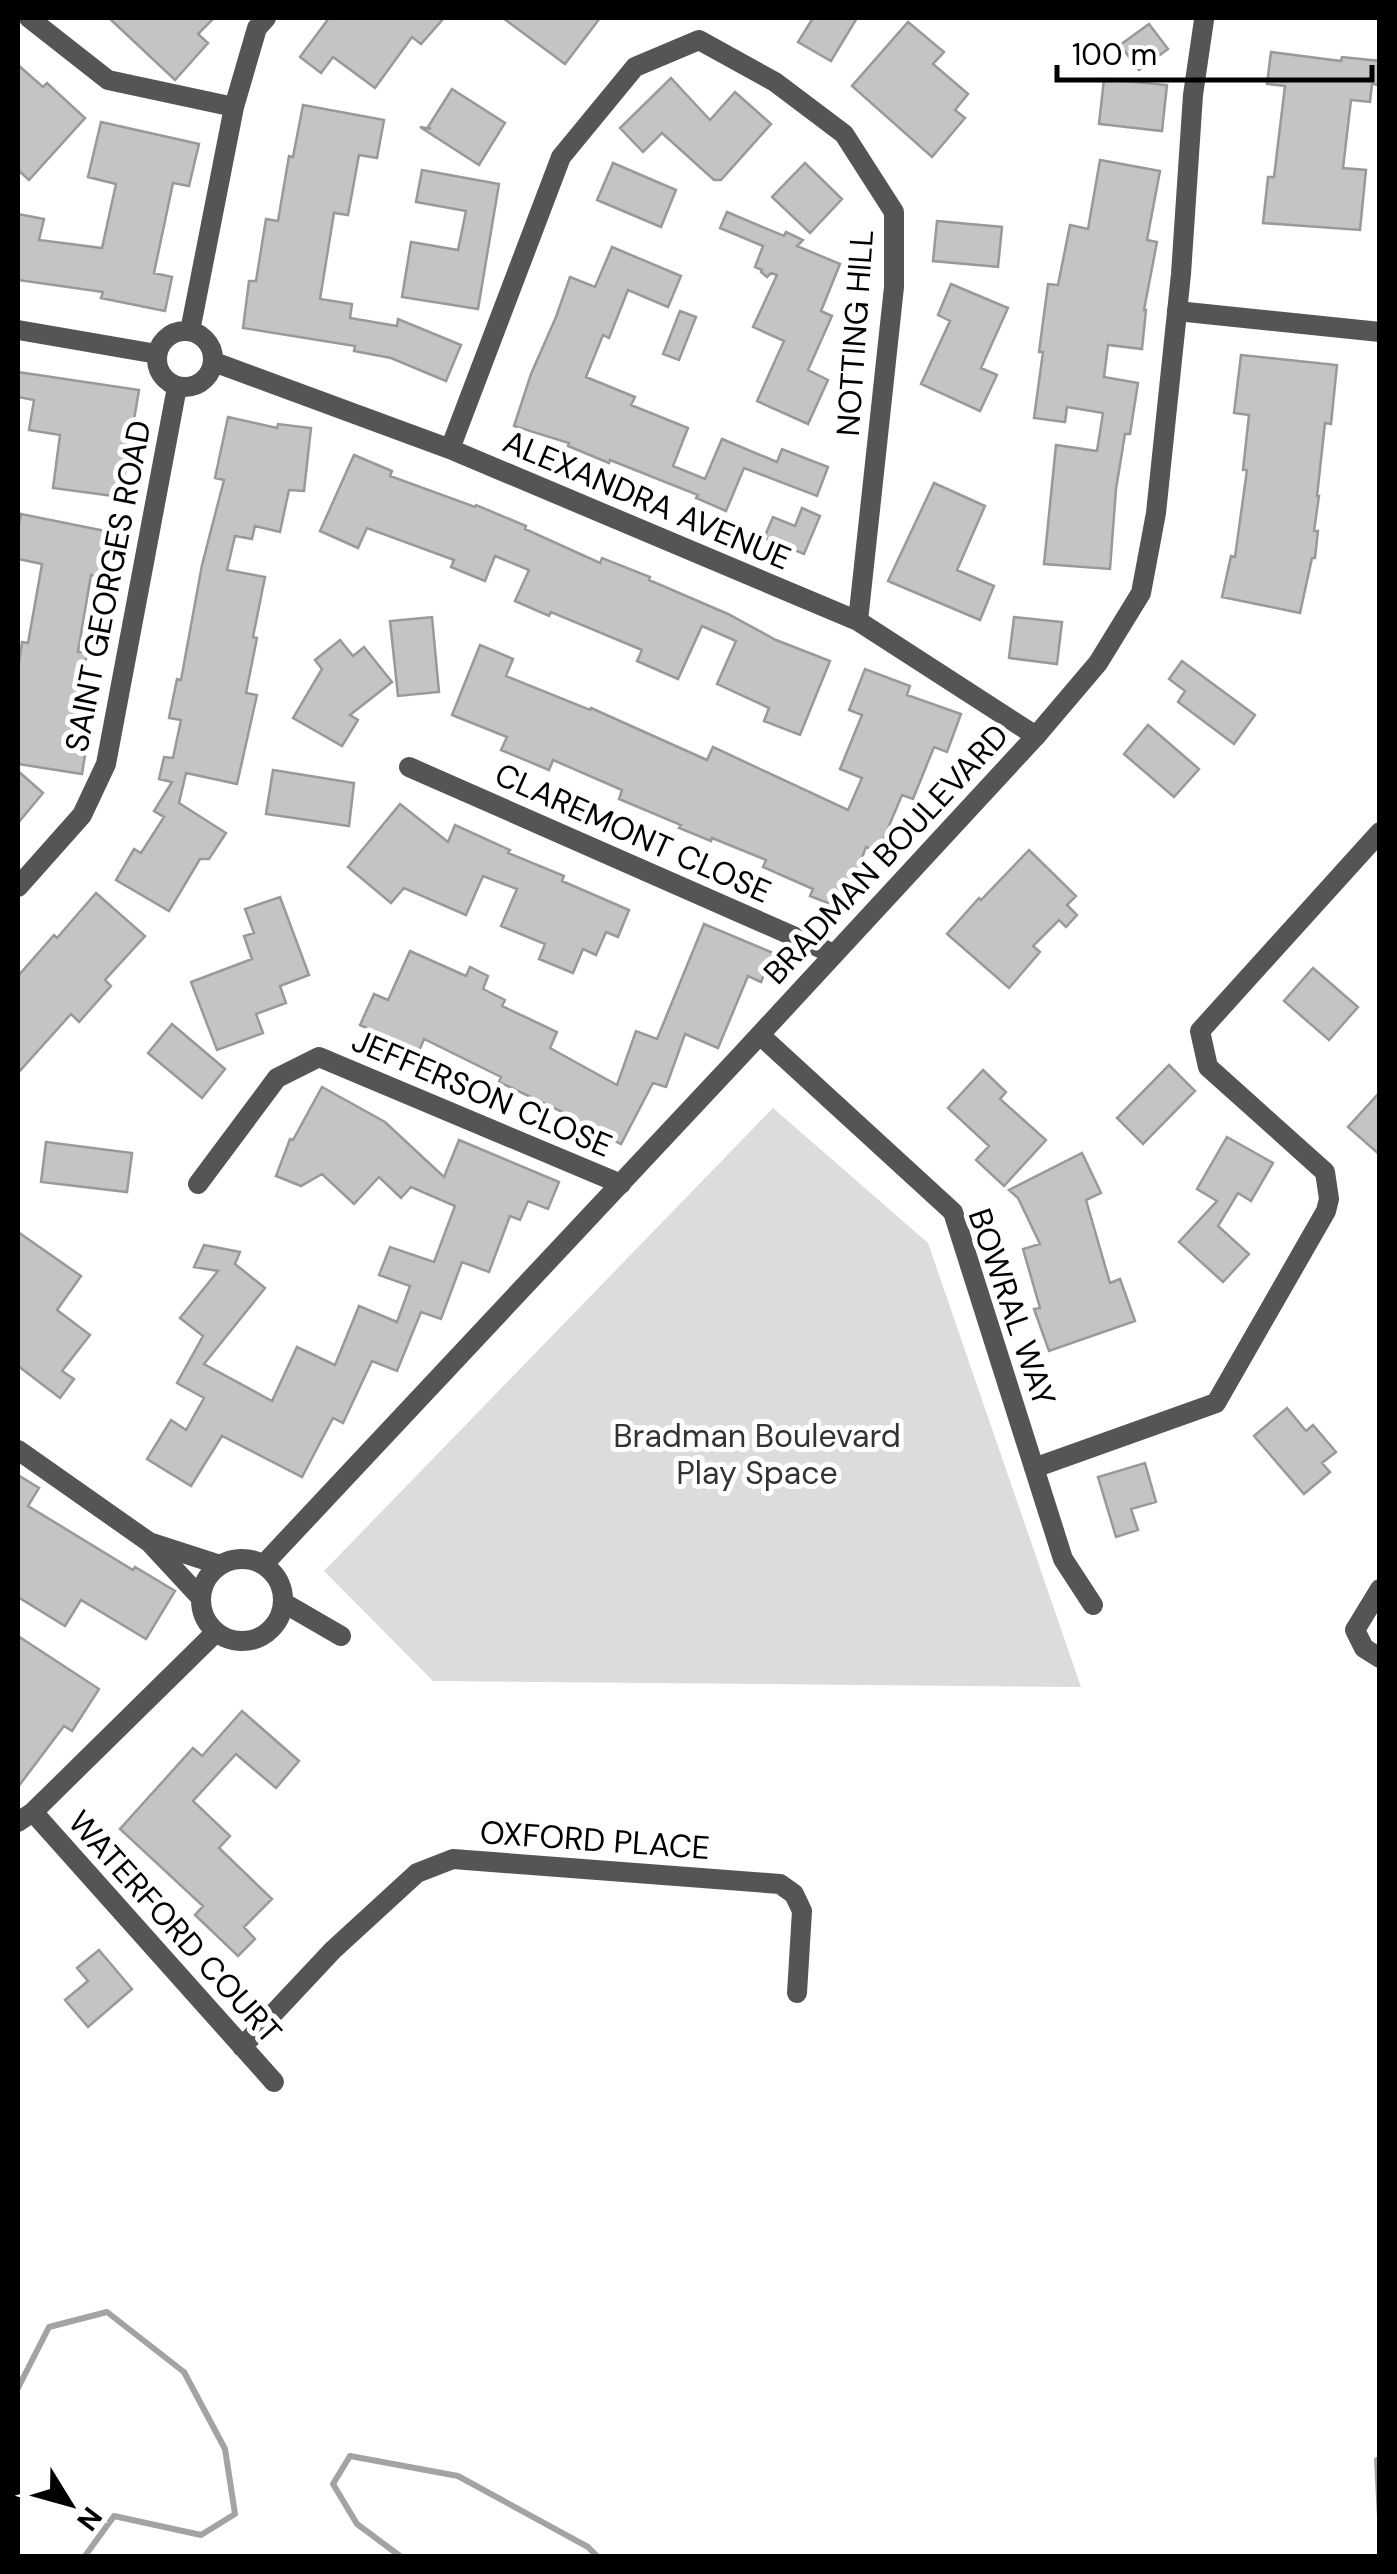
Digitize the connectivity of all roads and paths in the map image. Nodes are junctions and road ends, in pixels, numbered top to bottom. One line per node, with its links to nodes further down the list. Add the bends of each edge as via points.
1 (29, 18): 4 (street, via 108,80)
2 (266, 18): 4 (street, via 257,28)
3 (1207, 18): 5 (street, BRADMAN BOULEVARD, via 1194,95)
4 (234, 107): 7 (street)
5 (1177, 311): 8 (street); 14 (street, BRADMAN BOULEVARD, via 1141,593 1098,663)
6 (18, 330): 9 (street)
7 (190, 331): 9 (street, via 173,333); 10 (street, via 208,342)
8 (1380, 332)
9 (157, 354): 11 (street, via 160,374)
10 (214, 362): 11 (street, via 205,380); 12 (street, ALEXANDRA AVENUE)
11 (177, 387): 17 (street, SAINT GEORGES ROAD, via 106,764 82,816)
12 (450, 449): 13 (street, ALEXANDRA AVENUE); 13 (street, NOTTING HILL, via 561,156 634,67 699,40 775,82 844,134 894,212 894,287)
13 (858, 622): 14 (street, ALEXANDRA AVENUE)
14 (1036, 736): 18 (street, BRADMAN BOULEVARD)
15 (408, 767): 18 (street, CLAREMONT CLOSE)
16 (1380, 832): 23 (street, via 1200,1031 1208,1067 1325,1172 1326,1212 1216,1403)
17 (18, 887)
18 (834, 954): 19 (street, BRADMAN BOULEVARD)
19 (760, 1034): 21 (street, BRADMAN BOULEVARD); 23 (street, BOWRAL WAY, via 953,1212)
20 (198, 1184): 21 (street, JEFFERSON CLOSE, via 277,1078 319,1057)
21 (621, 1184): 25 (street, BRADMAN BOULEVARD)
22 (18, 1450): 24 (street)
23 (1034, 1468): 30 (street, BOWRAL WAY, via 1064,1559)
24 (148, 1542): 26 (street); 28 (street)
25 (264, 1564): 26 (street, via 242,1558); 29 (street)
26 (220, 1565): 28 (street)
27 (1380, 1590): 33 (street, via 1355,1630 1364,1648)
28 (201, 1598): 31 (street)
29 (284, 1602): 31 (street, via 275,1626 255,1640); 32 (street)
30 (1093, 1605)
31 (216, 1632): 34 (street)
32 (341, 1636)
33 (1380, 1658)
34 (25, 1817): 36 (street, WATERFORD COURT)
35 (797, 1993): 36 (street, OXFORD PLACE, via 802,1912 780,1884 452,1859 417,1873)
36 (242, 2047): 37 (street, WATERFORD COURT)
37 (274, 2082)

